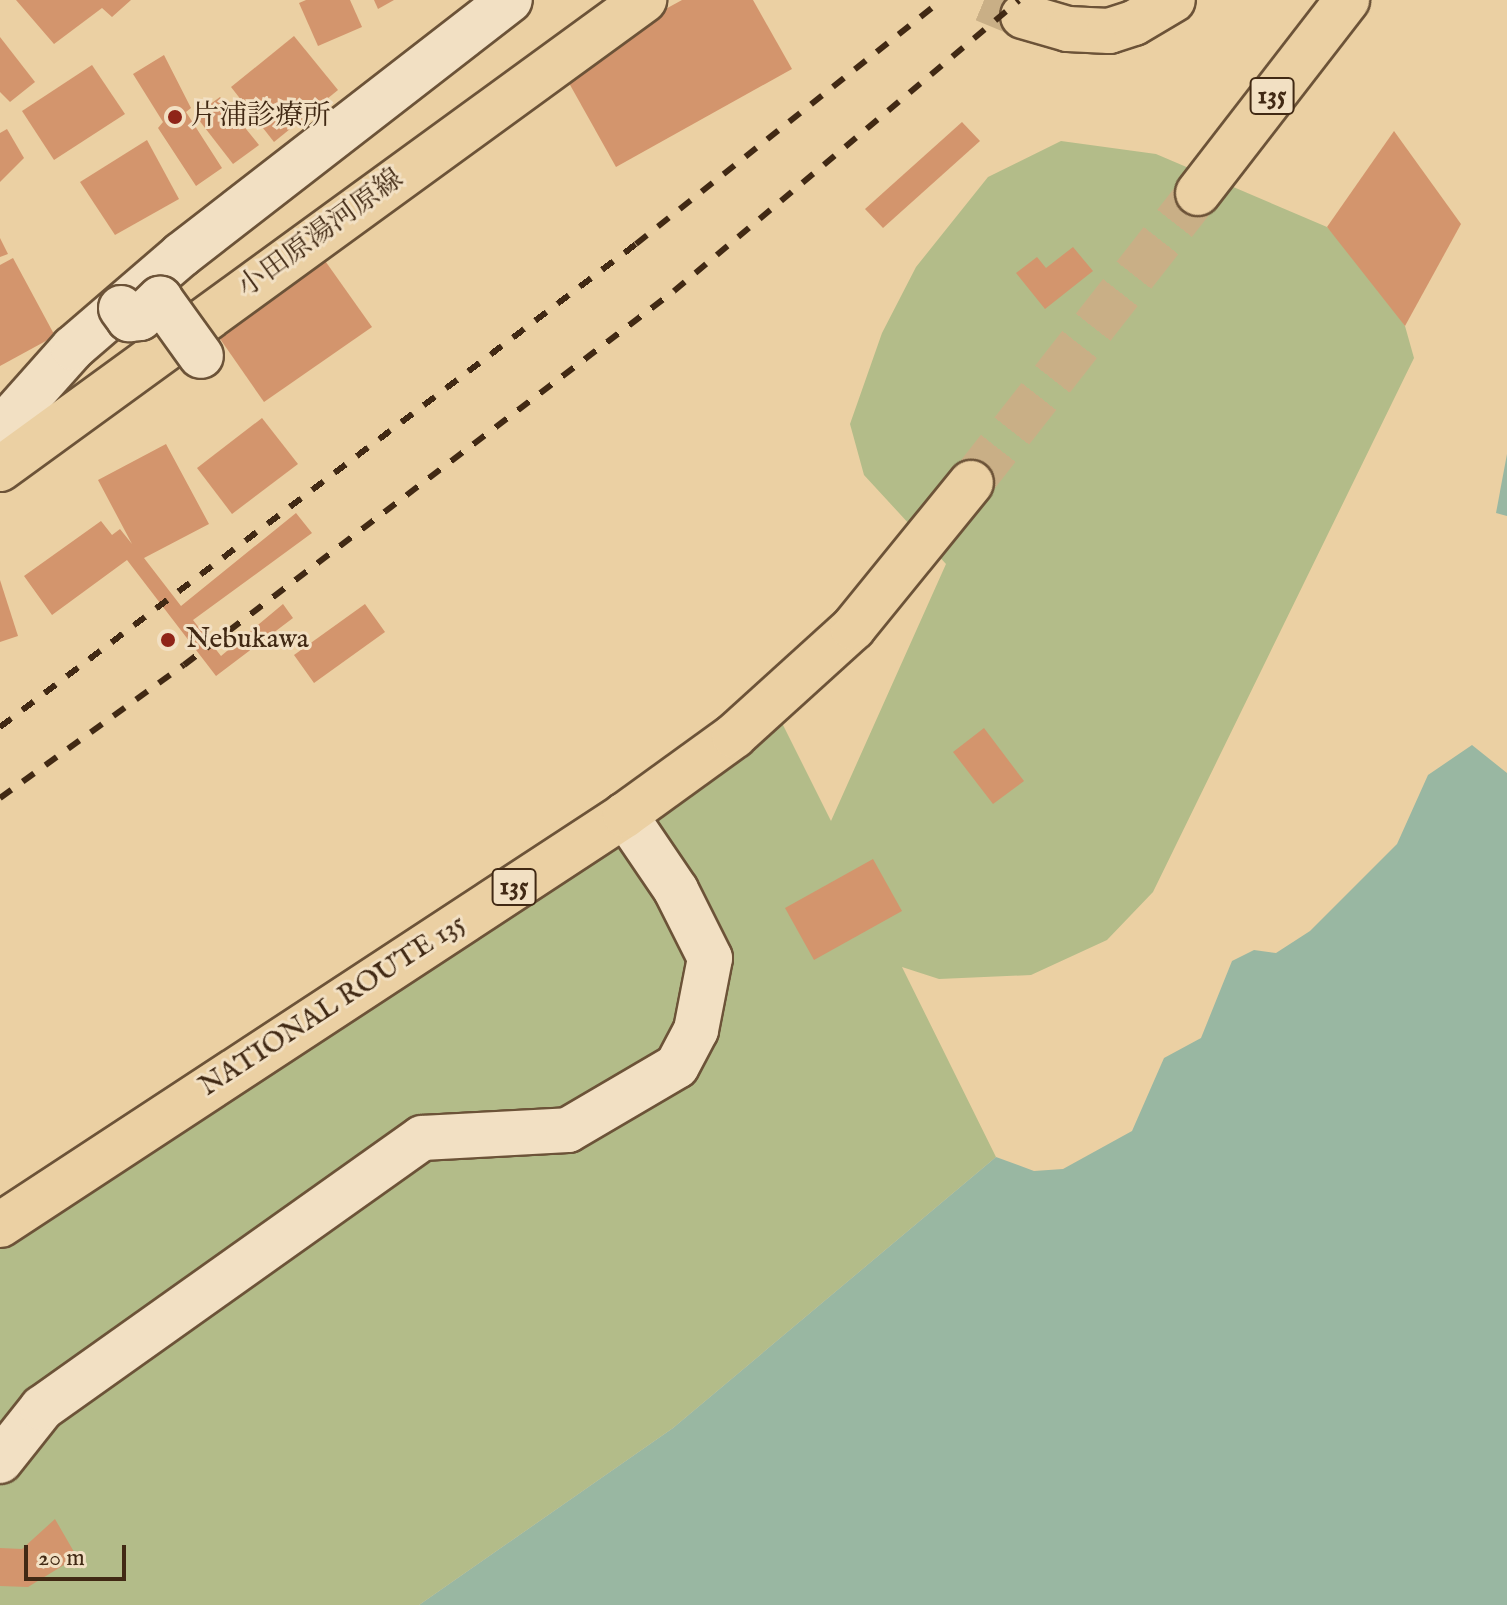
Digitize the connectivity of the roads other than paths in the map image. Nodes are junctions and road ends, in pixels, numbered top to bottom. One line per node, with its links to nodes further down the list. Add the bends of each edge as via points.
1 (510, 0): 7 (street)
2 (644, 0): 10 (main road, 小田原湯河原線)
3 (1173, 0): 5 (main road, via 1109,31 1068,29)
4 (1347, 0): 6 (main road, 135)
5 (1023, 16)
6 (1198, 193)
7 (121, 308): 8 (street, bridge, via 129,319 140,318 160,299); 9 (street, via 73,348)
8 (201, 356)
9 (0, 430)
10 (0, 469)
11 (971, 483): 12 (main road, NATIONAL ROUTE 135 / 135, via 908,566 826,654 734,736)
12 (625, 815): 13 (main road, NATIONAL ROUTE 135 / 135); 14 (street, via 676,890 710,958 696,1030 677,1066 568,1130 422,1138 42,1408)
13 (0, 1225)
14 (0, 1461)

